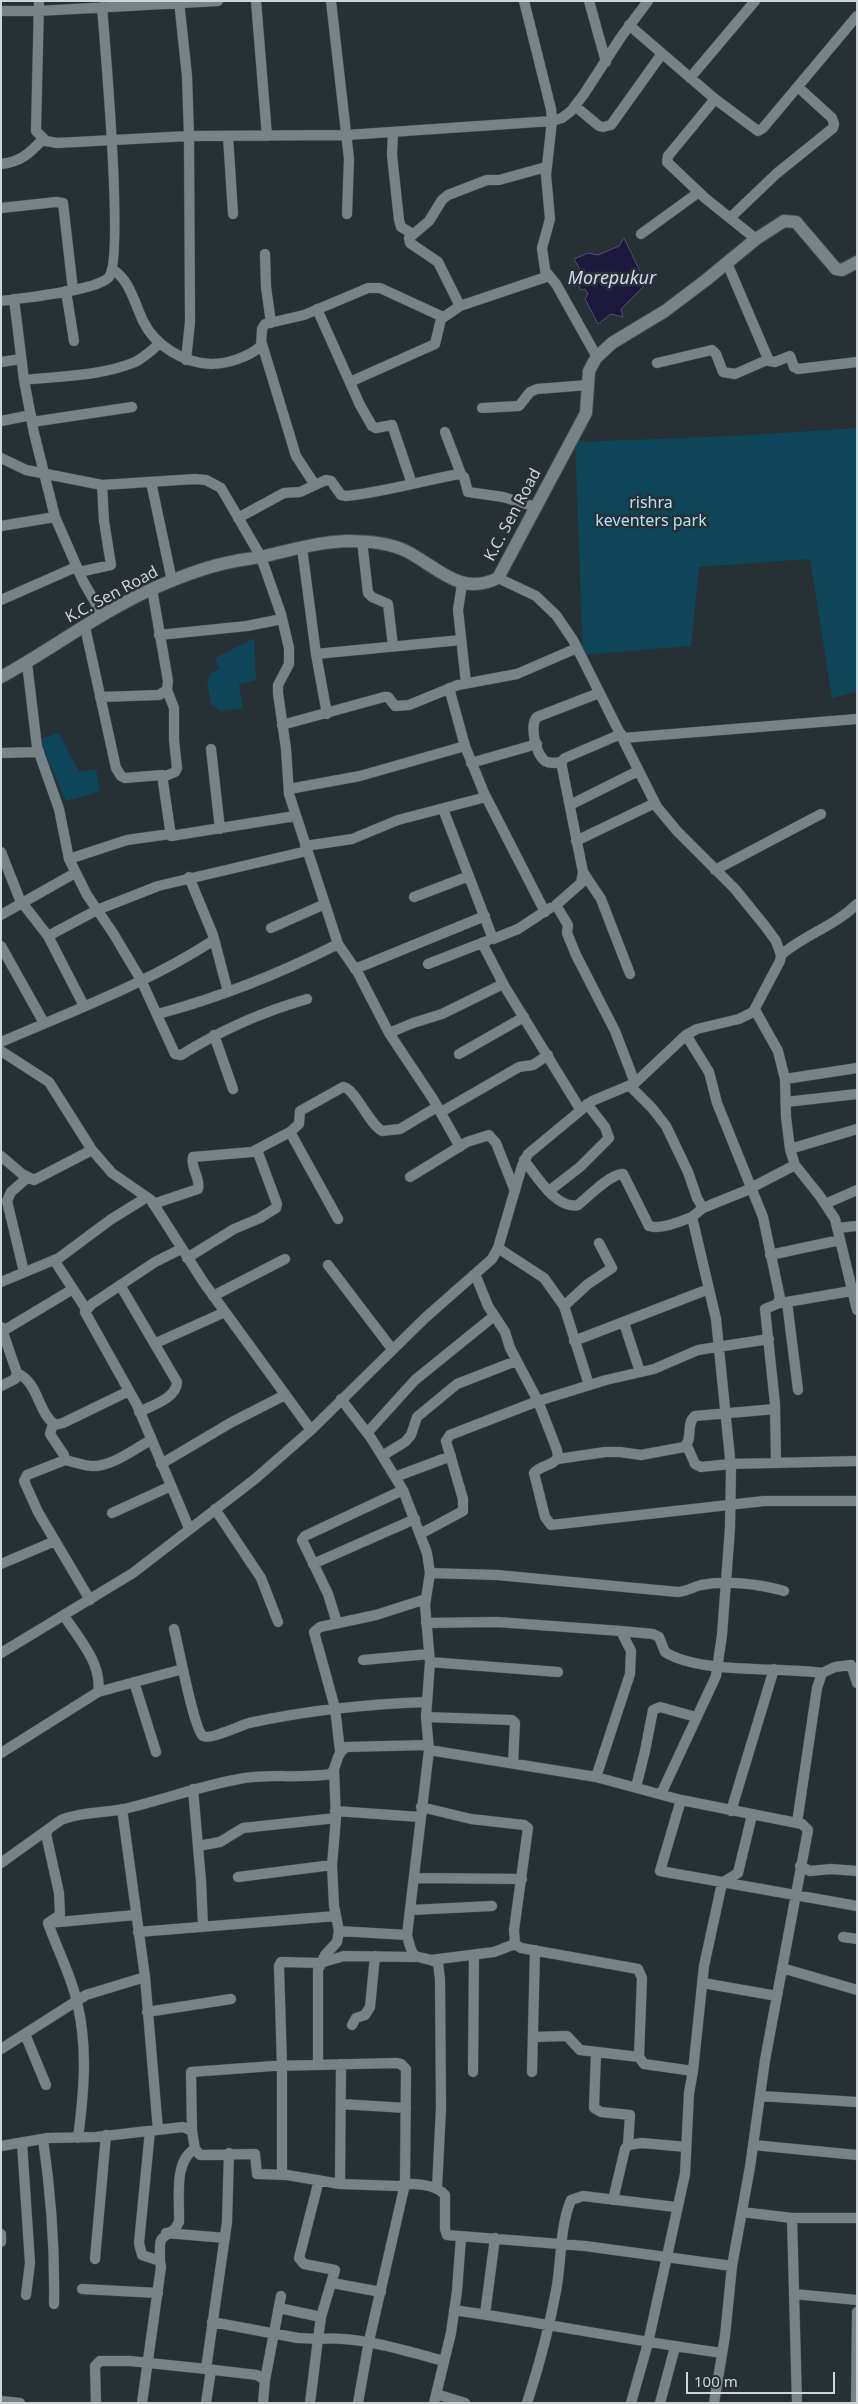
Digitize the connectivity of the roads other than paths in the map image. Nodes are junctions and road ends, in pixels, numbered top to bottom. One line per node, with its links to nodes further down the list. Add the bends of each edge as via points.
1 (218, 1): 8 (street)
2 (256, 1): 25 (street)
3 (331, 1): 22 (street)
4 (524, 1): 20 (street, via 550,100)
5 (589, 1): 15 (street)
6 (648, 1): 13 (street)
7 (755, 1): 16 (street)
8 (179, 2): 10 (street); 23 (street)
9 (38, 6): 10 (street); 11 (street); 26 (street, via 36,131)
10 (102, 7): 27 (street)
11 (1, 11)
12 (857, 16): 17 (street)
13 (629, 25): 14 (street); 15 (street)
14 (662, 55): 16 (street); 19 (street, via 610,125 599,126)
15 (606, 62): 19 (street)
16 (690, 78): 18 (street)
17 (798, 87): 18 (street, via 758,131); 34 (street, via 832,118 833,128 776,174)
18 (715, 99): 30 (street, via 667,158 669,165)
19 (575, 106): 20 (street, via 566,116)
20 (552, 121): 21 (street); 29 (street)
21 (392, 132): 22 (street); 35 (street, via 399,220 401,227)
22 (346, 135): 25 (street); 33 (street, via 349,159)
23 (189, 136): 24 (street); 27 (street); 55 (street, via 190,322)
24 (228, 136): 25 (street); 32 (street)
25 (267, 136)
26 (43, 139): 27 (street, via 57,143); 28 (street, via 24,158)
27 (111, 141): 41 (street, via 115,231)
28 (1, 164)
29 (546, 168): 35 (street, via 487,180 448,195 429,221); 42 (street, via 550,220 542,253)
30 (699, 192): 34 (street); 36 (street)
31 (1, 208): 43 (street, via 63,203)
32 (233, 214)
33 (347, 214)
34 (730, 218): 37 (street)
35 (413, 234): 46 (street, via 409,238 410,243 438,262)
36 (641, 234)
37 (756, 239): 39 (street, K.C. Sen Road, via 792,220 836,269 842,270); 40 (street, K.C. Sen Road)
38 (265, 254): 49 (street)
39 (857, 262)
40 (727, 263): 53 (street, K.C. Sen Road, via 665,311 612,343); 56 (street)
41 (112, 269): 43 (street, via 102,282); 51 (street, via 124,278 144,323)
42 (546, 273): 46 (street, via 544,278); 53 (street, via 556,284)
43 (70, 290): 44 (street); 50 (street)
44 (14, 299): 45 (street); 54 (street)
45 (1, 301)
46 (460, 306): 48 (street)
47 (317, 309): 48 (street, via 360,290 376,288); 49 (street); 61 (street)
48 (443, 317): 61 (street, via 435,344)
49 (271, 323): 52 (street, via 262,327)
50 (74, 341)
51 (160, 344): 55 (street); 60 (street, via 145,356 121,366)
52 (262, 344): 55 (street, via 254,351 227,362 201,364); 73 (street, via 296,456)
53 (597, 357): 62 (street, K.C. Sen Road, via 589,371)
54 (21, 359): 57 (street); 60 (street)
55 (186, 360)
56 (767, 360): 58 (street, via 775,362 790,356 798,369); 59 (street, via 730,374 723,372 712,350)
57 (1, 362)
58 (857, 362)
59 (657, 363)
60 (24, 380): 65 (street)
61 (350, 382): 72 (street, via 372,426 392,426)
62 (588, 385): 64 (street, via 537,389 518,406); 75 (street, K.C. Sen Road, via 586,413)
63 (132, 407): 65 (street)
64 (482, 408)
65 (32, 419): 66 (street); 70 (street)
66 (1, 421)
67 (446, 432): 69 (street)
68 (1, 458): 70 (street)
69 (461, 474): 72 (street); 75 (street, via 468,492 503,497)
70 (46, 475): 74 (street); 76 (street)
71 (151, 482): 74 (street); 77 (street, via 196,479 215,484 227,496); 84 (street)
72 (412, 484): 73 (street, via 346,496 330,480)
73 (315, 485): 77 (street, via 300,492 284,493)
74 (102, 486): 82 (street, via 111,565)
75 (536, 507): 83 (street, K.C. Sen Road)
76 (54, 517): 78 (street); 82 (street)
77 (238, 518): 81 (street)
78 (1, 526)
79 (362, 541): 80 (street, K.C. Sen Road); 85 (street, K.C. Sen Road, via 405,551); 93 (street, via 368,593 388,604 391,611)
80 (302, 548): 81 (street, K.C. Sen Road); 95 (street)
81 (261, 557): 84 (street, K.C. Sen Road, via 205,569); 89 (street)
82 (78, 569): 87 (street); 88 (street)
83 (498, 578): 85 (street, K.C. Sen Road, via 482,584); 94 (street, via 544,603)
84 (172, 581): 86 (street, K.C. Sen Road)
85 (462, 584): 92 (street, via 458,605)
86 (152, 589): 88 (street, K.C. Sen Road); 91 (street)
87 (1, 600)
88 (103, 616): 90 (street, K.C. Sen Road)
89 (282, 619): 91 (street, via 247,626); 105 (street, via 290,658 278,686)
90 (85, 627): 96 (street, K.C. Sen Road); 102 (street)
91 (159, 634): 100 (street)
92 (461, 640): 93 (street); 98 (street)
93 (392, 646): 95 (street)
94 (577, 648): 98 (street, via 518,674); 101 (street)
95 (316, 654): 103 (street)
96 (27, 663): 97 (street, K.C. Sen Road); 110 (street)
97 (1, 677)
98 (466, 683): 99 (street)
99 (449, 688): 103 (street, via 401,707 384,697); 108 (street)
100 (167, 690): 102 (street, via 159,694); 115 (street, via 174,708 177,768)
101 (600, 693): 106 (street); 107 (street, via 535,718 532,727)
102 (100, 697): 115 (street, via 118,773 125,778 158,774)
103 (327, 714): 105 (street)
104 (857, 719): 106 (street)
105 (282, 725): 116 (street)
106 (622, 736): 112 (street); 114 (street)
107 (536, 744): 112 (street, via 544,760); 113 (street)
108 (465, 746): 113 (street); 116 (street, via 360,776)
109 (211, 749): 123 (street)
110 (39, 752): 111 (street); 128 (street, via 60,808)
111 (1, 753)
112 (561, 762): 119 (street)
113 (471, 763): 117 (street)
114 (638, 771): 118 (street); 119 (street)
115 (163, 777): 124 (street)
116 (289, 789): 122 (street)
117 (486, 797): 120 (street); 141 (street)
118 (655, 803): 125 (street); 129 (street)
119 (570, 805): 125 (street)
120 (443, 809): 126 (street, via 398,820 352,839); 133 (street)
121 (821, 814): 129 (street)
122 (295, 816): 123 (street); 126 (street)
123 (220, 829): 124 (street)
124 (170, 834): 128 (street, via 126,840)
125 (576, 841): 130 (street)
126 (306, 849): 134 (street); 137 (street)
127 (2, 855): 132 (street)
128 (69, 858): 131 (street)
129 (715, 870): 151 (street, via 766,926)
130 (583, 872): 139 (street, via 581,882); 154 (street, via 601,899)
131 (75, 873): 136 (street); 140 (street)
132 (5, 875): 136 (street)
133 (469, 876): 135 (street); 143 (street)
134 (189, 877): 140 (street); 146 (street)
135 (414, 897)
136 (22, 902): 142 (street); 145 (street)
137 (325, 904): 144 (street); 149 (street)
138 (857, 904): 151 (street)
139 (556, 905): 141 (street); 173 (street, via 568,925 567,933 576,954 608,1016)
140 (97, 910): 145 (street); 155 (street)
141 (545, 912): 147 (street)
142 (1, 915)
143 (484, 916): 147 (street); 153 (street)
144 (271, 928)
145 (48, 936): 159 (street)
146 (214, 940): 155 (street, via 183,960); 157 (street)
147 (493, 940): 148 (street)
148 (482, 943): 152 (street); 156 (street)
149 (338, 944): 153 (street); 157 (street, via 287,969)
150 (1, 946): 163 (street)
151 (781, 955): 160 (street)
152 (428, 964)
153 (355, 968): 164 (street)
154 (630, 974)
155 (141, 980): 159 (street); 161 (street)
156 (503, 984): 162 (street); 164 (street, via 442,1014)
157 (228, 992): 161 (street)
158 (307, 999): 165 (street)
159 (84, 1006): 163 (street)
160 (755, 1010): 166 (street, via 747,1016); 172 (street, via 778,1051)
161 (158, 1014): 165 (street, via 176,1055)
162 (524, 1017): 169 (street); 170 (street)
163 (44, 1023): 167 (street)
164 (390, 1033): 178 (street)
165 (214, 1035): 174 (street)
166 (686, 1035): 173 (street); 190 (street, via 709,1072 717,1103)
167 (1, 1042)
168 (1, 1051): 183 (street, via 49,1082)
169 (459, 1054)
170 (548, 1055): 177 (street); 178 (street, via 533,1065 519,1066)
171 (857, 1068): 172 (street)
172 (785, 1079): 176 (street)
173 (633, 1084): 177 (street); 196 (street, via 666,1126)
174 (233, 1089)
175 (857, 1094): 176 (street)
176 (786, 1102): 182 (street)
177 (584, 1107): 186 (street); 193 (street, via 605,1126 609,1138 580,1167)
178 (439, 1110): 180 (street, via 400,1129 382,1131 371,1122 348,1088 343,1087 300,1111 298,1126); 181 (street)
179 (857, 1129): 182 (street)
180 (290, 1132): 184 (street); 198 (street)
181 (460, 1147): 188 (street); 192 (street, via 482,1136 491,1136)
182 (790, 1149): 187 (street)
183 (92, 1150): 189 (street, via 37,1179); 194 (street, via 112,1173)
184 (257, 1150): 194 (street, via 194,1157 192,1162 198,1189); 206 (street, via 278,1204 276,1208)
185 (1, 1156): 189 (street)
186 (524, 1160): 192 (street); 193 (street)
187 (795, 1166): 190 (street); 195 (street)
188 (410, 1177)
189 (27, 1178): 210 (street, via 11,1192 7,1201)
190 (752, 1187): 196 (street); 205 (street)
191 (857, 1190): 195 (street)
192 (515, 1191): 203 (street)
193 (549, 1191): 197 (street, via 563,1203 578,1205 611,1177 623,1174 649,1226 655,1228)
194 (150, 1201): 204 (street); 208 (street, via 110,1220)
195 (825, 1204): 200 (street)
196 (703, 1208): 197 (street)
197 (692, 1217): 215 (street)
198 (338, 1219)
199 (857, 1226): 200 (street)
200 (837, 1228): 201 (street)
201 (840, 1240): 205 (street); 216 (street)
202 (599, 1243): 219 (street, via 612,1268)
203 (498, 1248): 211 (street, via 492,1259); 219 (street, via 544,1278)
204 (181, 1249): 206 (street); 213 (street)
205 (770, 1255): 218 (street)
206 (187, 1258): 217 (street)
207 (285, 1259): 217 (street)
208 (54, 1260): 210 (street); 214 (street)
209 (328, 1265): 230 (street)
210 (24, 1272): 212 (street)
211 (474, 1274): 223 (street); 230 (street)
212 (1, 1282)
213 (120, 1285): 220 (street); 228 (street)
214 (73, 1289): 220 (street); 225 (street)
215 (709, 1290): 224 (street); 229 (street)
216 (854, 1290): 218 (street); 221 (street)
217 (213, 1296): 222 (street)
218 (782, 1303): 226 (street, via 765,1309); 236 (street)
219 (564, 1306): 227 (street)
220 (86, 1309): 237 (street, via 86,1315)
221 (857, 1310)
222 (226, 1312): 228 (street); 238 (street)
223 (494, 1316): 231 (street, via 505,1332); 246 (street, via 415,1380)
224 (624, 1323): 227 (street); 232 (street)
225 (2, 1329): 233 (street)
226 (769, 1338): 229 (street); 241 (street)
227 (574, 1342): 235 (street)
228 (156, 1343): 242 (street, via 175,1375 177,1388)
229 (719, 1347): 232 (street, via 698,1350); 243 (street)
230 (392, 1349): 239 (street)
231 (516, 1362): 240 (street); 249 (street, via 457,1384 417,1417 405,1442)
232 (640, 1372): 235 (street)
233 (17, 1373): 234 (street, via 15,1380); 244 (street, via 30,1382)
234 (1, 1386)
235 (589, 1386): 240 (street)
236 (798, 1390)
237 (129, 1391): 242 (street); 244 (street, via 60,1425)
238 (285, 1395): 245 (street); 255 (street)
239 (341, 1398): 245 (street); 246 (street)
240 (538, 1401): 250 (street, via 450,1435 446,1441); 251 (street)
241 (775, 1408): 243 (street); 254 (street)
242 (140, 1412): 247 (street)
243 (725, 1412): 248 (street, via 693,1417); 256 (street)
244 (52, 1424): 252 (street, via 50,1434)
245 (312, 1430): 262 (street)
246 (367, 1433): 249 (street)
247 (151, 1440): 252 (street, via 100,1465); 255 (street)
248 (687, 1446): 251 (street, via 641,1456 620,1452); 256 (street, via 697,1466)
249 (382, 1456): 257 (street)
250 (451, 1456): 257 (street); 266 (street, via 463,1499 463,1511)
251 (558, 1459): 261 (street, via 534,1473 545,1517 551,1525)
252 (65, 1460): 267 (street, via 24,1479)
253 (857, 1461): 254 (street)
254 (776, 1462): 256 (street)
255 (161, 1464): 258 (street)
256 (730, 1464): 261 (street)
257 (395, 1477): 259 (street)
258 (171, 1486): 263 (street); 265 (street)
259 (402, 1490): 264 (street); 269 (street, via 305,1536 303,1545)
260 (857, 1501): 261 (street, via 764,1500)
261 (730, 1504): 271 (street)
262 (215, 1509): 265 (street); 276 (street, via 261,1578)
263 (112, 1513)
264 (415, 1519): 266 (street); 269 (street)
265 (189, 1528): 274 (street, via 133,1573)
266 (420, 1534): 270 (street)
267 (55, 1541): 268 (street); 274 (street)
268 (1, 1564)
269 (312, 1564): 277 (street, via 328,1594)
270 (430, 1573): 271 (street, via 497,1575 678,1592); 273 (street)
271 (726, 1584): 272 (street, via 760,1585); 285 (street)
272 (784, 1591)
273 (426, 1598): 277 (street, via 376,1615); 278 (street)
274 (90, 1600): 275 (street)
275 (64, 1616): 281 (street); 292 (street, via 92,1660)
276 (278, 1622)
277 (337, 1623): 294 (street, via 314,1632)
278 (426, 1623): 280 (street, via 497,1622); 282 (street)
279 (174, 1629): 286 (street)
280 (621, 1631): 285 (street, via 653,1634 659,1637 670,1656); 303 (street, via 632,1651 630,1674)
281 (1, 1653)
282 (430, 1658): 283 (street); 288 (street); 293 (street)
283 (363, 1660)
284 (854, 1665): 289 (street); 291 (street)
285 (717, 1666): 287 (street); 296 (street, via 716,1676)
286 (183, 1669): 290 (street); 294 (street, via 193,1715 204,1737 212,1737 232,1727)
287 (774, 1669): 289 (street); 309 (street)
288 (558, 1672)
289 (822, 1673): 313 (street)
290 (134, 1682): 292 (street); 299 (street)
291 (857, 1683)
292 (98, 1692): 300 (street)
293 (427, 1702): 294 (street); 295 (street)
294 (335, 1708): 298 (street)
295 (426, 1717): 297 (street); 301 (street, via 512,1720 516,1729)
296 (696, 1717): 304 (street, via 660,1707 653,1710); 306 (street)
297 (428, 1748): 298 (street, via 346,1747); 301 (street); 310 (street)
298 (340, 1751): 302 (street)
299 (156, 1752)
300 (1, 1753)
301 (513, 1763): 303 (street)
302 (334, 1770): 305 (street, via 331,1774 319,1776 266,1776); 311 (street)
303 (596, 1778): 304 (street)
304 (636, 1787): 306 (street)
305 (193, 1789): 308 (street); 315 (street)
306 (662, 1794): 307 (street)
307 (681, 1800): 309 (street); 323 (street, via 660,1871)
308 (122, 1809): 314 (street, via 71,1816); 328 (street)
309 (731, 1811): 312 (street)
310 (420, 1812): 311 (street); 321 (street); 322 (street, via 524,1825 529,1833)
311 (336, 1814): 315 (street, via 243,1828 220,1842); 317 (street)
312 (752, 1815): 313 (street); 323 (street, via 738,1873)
313 (797, 1823): 318 (street, via 808,1830)
314 (48, 1830): 316 (street); 330 (street, via 46,1834 59,1893 60,1915)
315 (198, 1846): 331 (street)
316 (1, 1863)
317 (332, 1866): 320 (street); 329 (street)
318 (800, 1866): 319 (street, via 810,1871); 324 (street)
319 (857, 1871)
320 (238, 1878)
321 (414, 1878): 322 (street); 327 (street)
322 (522, 1879): 337 (street)
323 (722, 1883): 324 (street); 346 (street)
324 (795, 1895): 326 (street); 344 (street)
325 (492, 1906): 327 (street)
326 (857, 1906)
327 (411, 1910): 334 (street)
328 (135, 1914): 330 (street); 333 (street)
329 (336, 1916): 331 (street); 332 (street)
330 (48, 1923): 350 (street)
331 (203, 1926): 333 (street)
332 (339, 1931): 334 (street); 343 (street, via 337,1942)
333 (138, 1932): 345 (street)
334 (407, 1935): 341 (street)
335 (843, 1937): 336 (street)
336 (857, 1939)
337 (515, 1944): 338 (street); 339 (street)
338 (535, 1950): 354 (street); 357 (street, via 638,1969 642,1978)
339 (474, 1955): 342 (street); 362 (street)
340 (375, 1956): 341 (street); 343 (street, via 337,1957); 352 (street, via 370,2007)
341 (415, 1957): 342 (street)
342 (431, 1960): 386 (street, via 438,1963 440,1979 441,2108)
343 (320, 1963): 359 (street); 360 (street, via 285,1960 279,1966)
344 (782, 1968): 347 (street); 348 (street)
345 (146, 1977): 350 (street, via 93,1992); 351 (street)
346 (702, 1983): 348 (street); 361 (street)
347 (857, 1990)
348 (777, 1996): 365 (street)
349 (231, 1999): 351 (street)
350 (77, 2000): 353 (street); 372 (street, via 83,2035 85,2085)
351 (147, 2012): 369 (street)
352 (352, 2025)
353 (25, 2034): 355 (street); 364 (street)
354 (533, 2037): 356 (street, via 568,2036 580,2050); 363 (street)
355 (1, 2049)
356 (596, 2052): 357 (street); 375 (street, via 594,2108 600,2112 630,2115)
357 (639, 2057): 361 (street, via 644,2064)
358 (341, 2064): 359 (street); 367 (street); 368 (street, via 401,2064 406,2069)
359 (318, 2065): 360 (street)
360 (282, 2067): 370 (street, via 190,2072); 382 (street)
361 (693, 2071): 378 (street)
362 (474, 2072)
363 (532, 2072)
364 (46, 2085)
365 (760, 2096): 366 (street); 376 (street)
366 (857, 2102)
367 (341, 2104): 368 (street); 384 (street)
368 (406, 2108): 385 (street)
369 (154, 2130): 370 (street, via 183,2126); 371 (street); 401 (street, via 139,2243 142,2255)
370 (192, 2131): 379 (street)
371 (106, 2135): 372 (street); 400 (street)
372 (78, 2138): 373 (street)
373 (43, 2139): 374 (street); 411 (street, via 55,2250)
374 (22, 2143): 377 (street); 408 (street, via 30,2263)
375 (628, 2145): 378 (street); 387 (street)
376 (753, 2145): 381 (street); 389 (street)
377 (1, 2146)
378 (686, 2147): 388 (street, via 685,2174)
379 (195, 2149): 380 (street, via 200,2155); 392 (street, via 187,2154 181,2166 179,2222 175,2229)
380 (229, 2153): 382 (street, via 255,2154 257,2174); 395 (street)
381 (857, 2155)
382 (282, 2175): 383 (street)
383 (319, 2180): 384 (street); 403 (street, via 299,2258 304,2264 335,2270)
384 (340, 2184): 385 (street)
385 (405, 2184): 386 (street); 405 (street)
386 (437, 2188): 394 (street, via 445,2195 446,2232)
387 (614, 2200): 388 (street); 398 (street, via 583,2196 571,2200)
388 (676, 2207): 399 (street)
389 (742, 2212): 390 (street); 402 (street)
390 (792, 2218): 391 (street); 407 (street)
391 (857, 2218)
392 (166, 2232): 395 (street); 401 (street, via 160,2243)
393 (1, 2234): 397 (street)
394 (461, 2237): 396 (street); 413 (street)
395 (225, 2238): 417 (street)
396 (495, 2238): 398 (street); 415 (street)
397 (1, 2242)
398 (561, 2244): 399 (street); 418 (street)
399 (666, 2258): 402 (street); 422 (street)
400 (94, 2259)
401 (160, 2261): 406 (street)
402 (732, 2266): 424 (street)
403 (332, 2283): 405 (street); 416 (street)
404 (82, 2289): 406 (street)
405 (381, 2292): 421 (street)
406 (158, 2293): 426 (street)
407 (794, 2294): 410 (street); 443 (street)
408 (26, 2295)
409 (281, 2296): 412 (street)
410 (857, 2300)
411 (54, 2304)
412 (280, 2308): 416 (street); 419 (street)
413 (454, 2310): 415 (street); 425 (street)
414 (857, 2312): 444 (street)
415 (485, 2314): 418 (street)
416 (321, 2317): 420 (street)
417 (212, 2322): 419 (street); 427 (street)
418 (549, 2323): 422 (street); 439 (street)
419 (275, 2334): 420 (street); 428 (street)
420 (318, 2339): 421 (street); 436 (street)
421 (369, 2341): 425 (street); 437 (street)
422 (648, 2343): 423 (street); 440 (street)
423 (675, 2347): 424 (street); 441 (street)
424 (722, 2353): 442 (street)
425 (444, 2361): 429 (street)
426 (148, 2362): 427 (street); 432 (street, via 97,2362 94,2375); 433 (street)
427 (208, 2369): 428 (street, via 257,2375); 434 (street)
428 (265, 2380): 435 (street)
429 (435, 2398): 438 (street)
430 (1, 2400): 431 (street)
431 (20, 2403)
432 (96, 2403)
433 (142, 2403)
434 (206, 2403)
435 (264, 2403)
436 (310, 2403)
437 (358, 2403)
438 (465, 2403)
439 (527, 2403)
440 (631, 2403)
441 (660, 2403)
442 (714, 2403)
443 (796, 2403)
444 (856, 2403)

